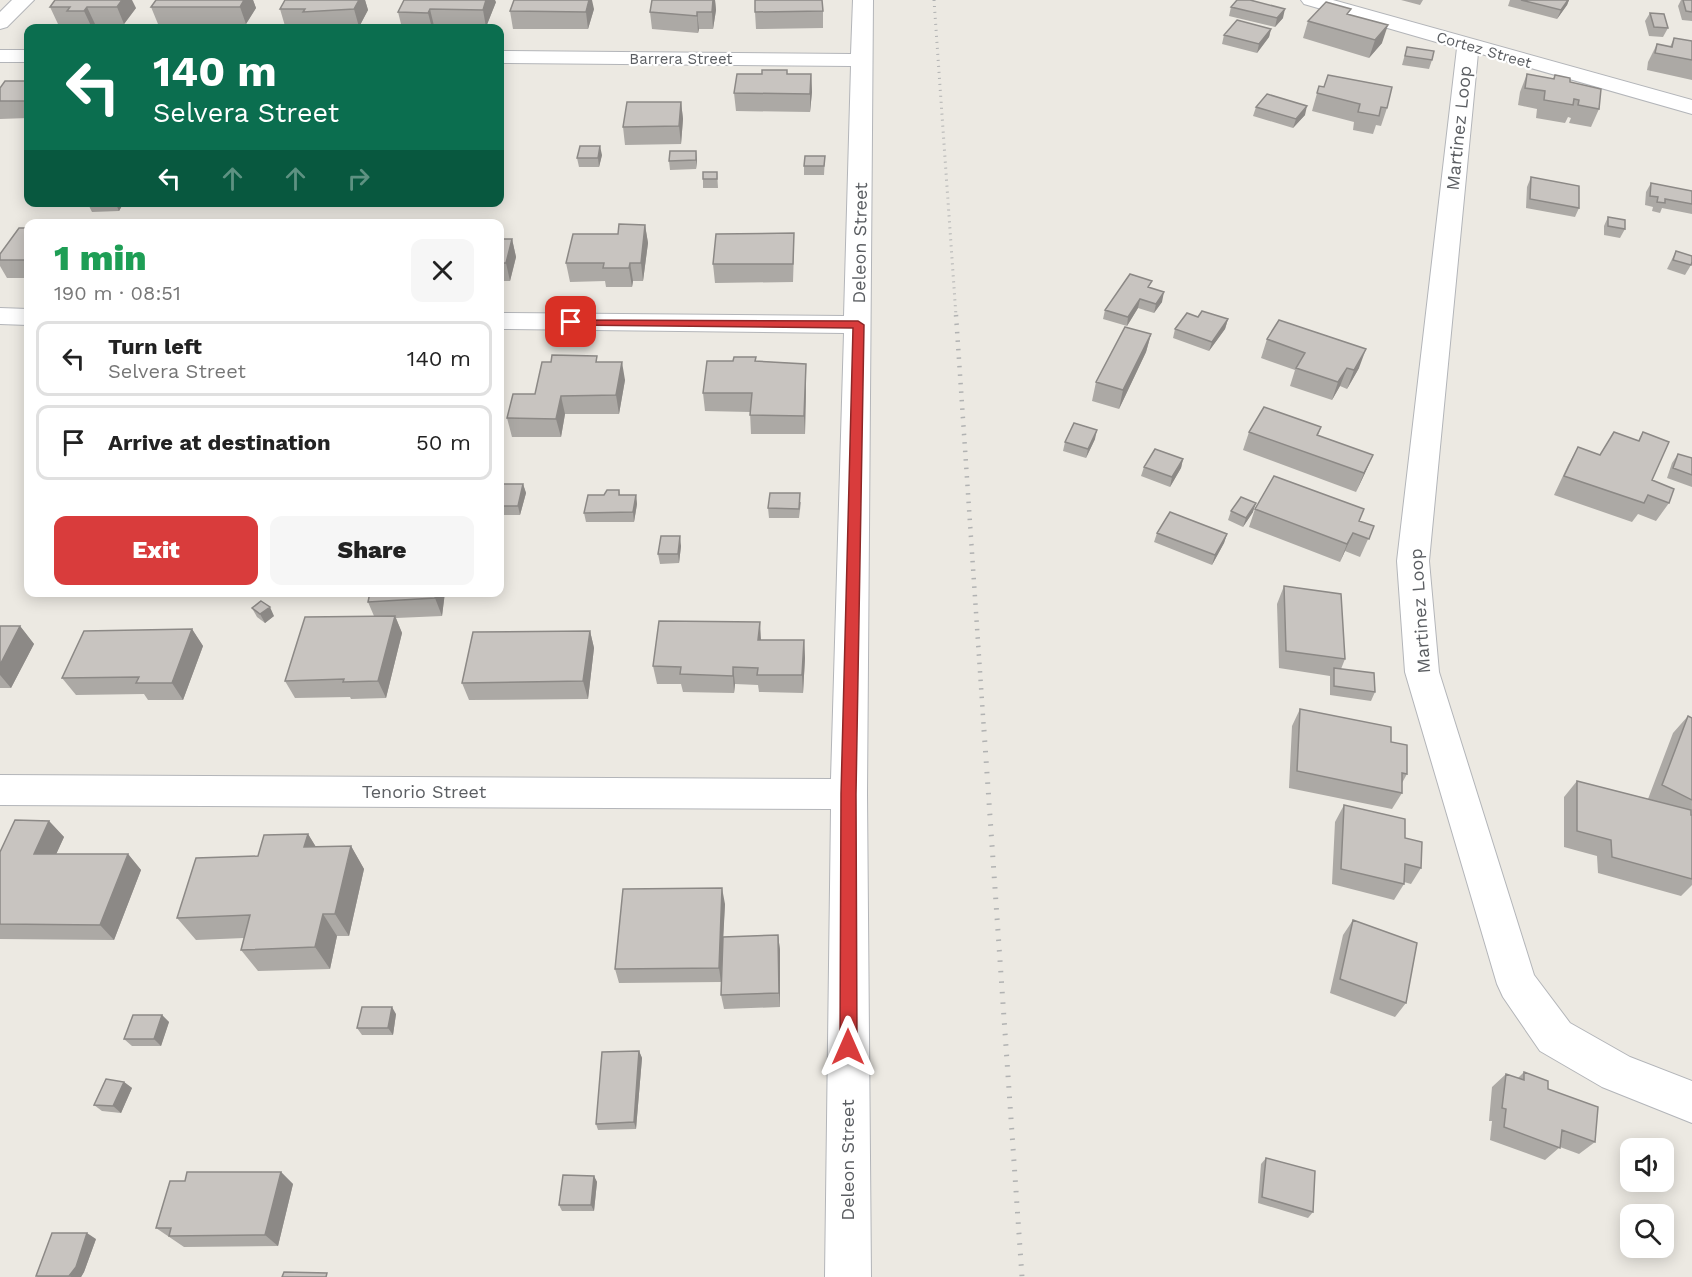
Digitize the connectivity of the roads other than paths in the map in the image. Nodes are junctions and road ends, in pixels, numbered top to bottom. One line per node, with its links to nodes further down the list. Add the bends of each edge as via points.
1 (24, 0): 4 (street)
2 (864, 0): 9 (street, Deleon Street)
3 (1311, 0): 5 (street, Cortez Street)
4 (0, 23)
5 (1468, 46): 10 (street, Cortez Street); 17 (street, Martinez Loop, via 1413,561 1422,672 1517,984 1556,1037 1617,1072)
6 (0, 56): 7 (street)
7 (24, 56)
8 (504, 57): 9 (street, Barrera Street)
9 (862, 60): 14 (street, Deleon Street)
10 (1692, 107)
11 (0, 316): 12 (street)
12 (24, 317)
13 (504, 321): 14 (street)
14 (858, 325): 16 (street, Deleon Street)
15 (0, 790): 16 (street, Tenorio Street)
16 (849, 794): 18 (street, Deleon Street)
17 (1692, 1102)
18 (848, 1277)

